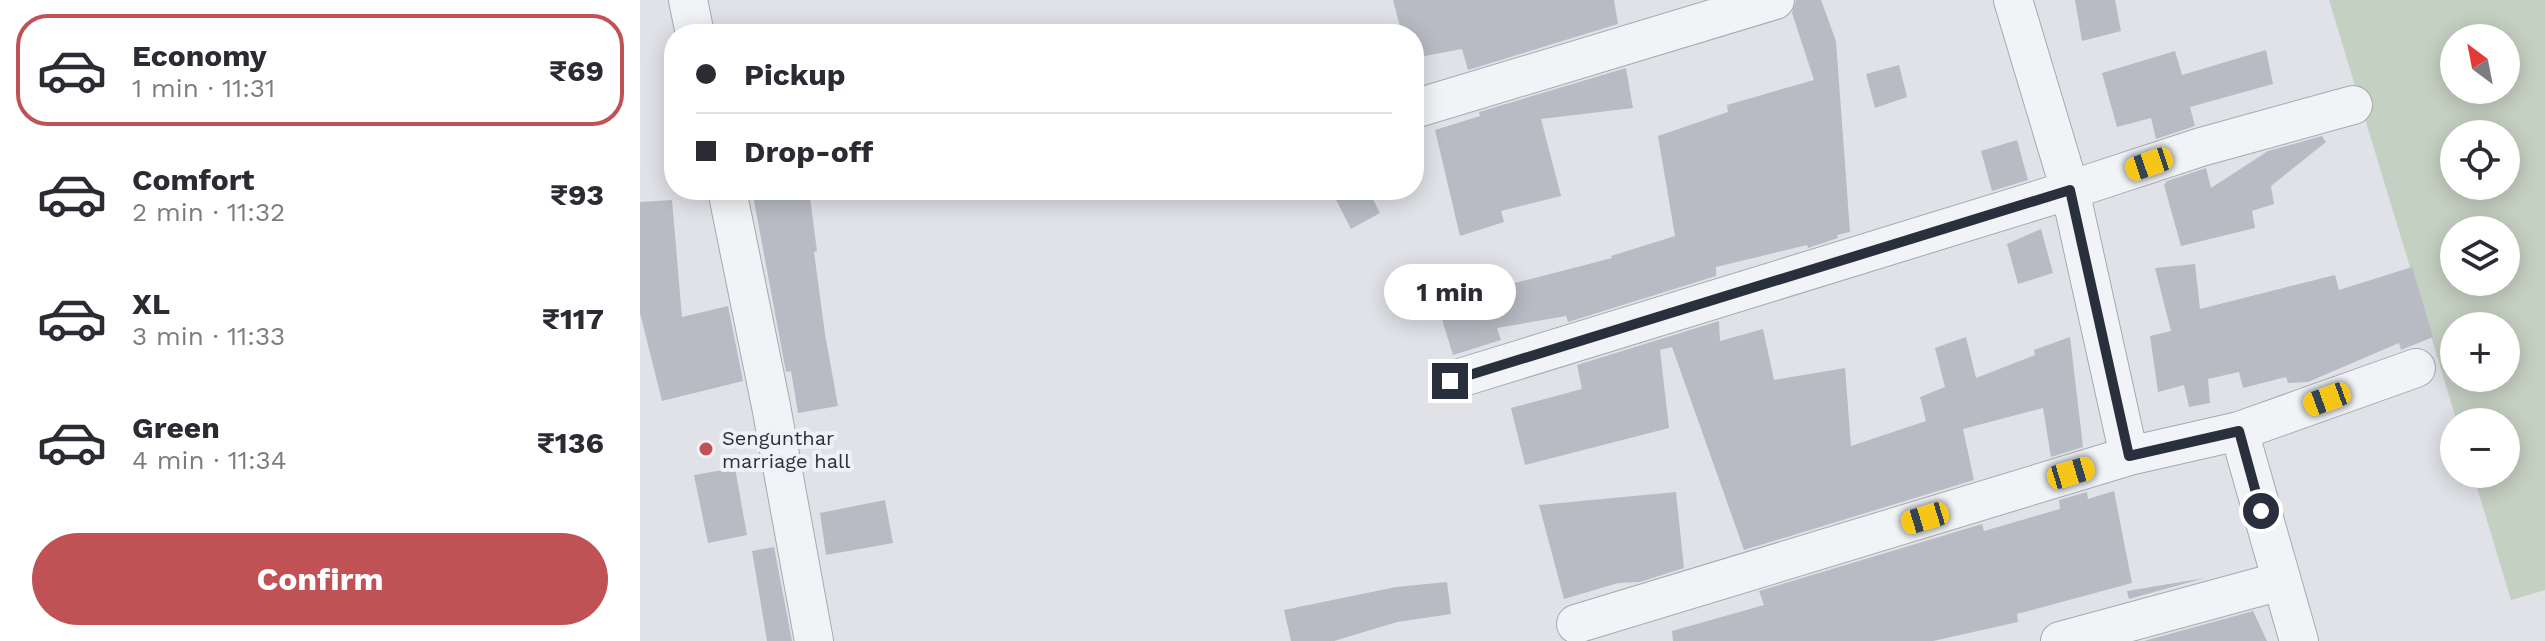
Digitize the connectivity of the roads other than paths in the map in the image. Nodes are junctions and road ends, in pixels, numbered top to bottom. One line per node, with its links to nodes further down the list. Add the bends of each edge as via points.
1 (688, 0): 4 (street)
2 (1775, 0): 6 (street)
3 (2013, 0): 7 (street)
4 (693, 24)
5 (2353, 105): 7 (street)
6 (1424, 106)
7 (2070, 190): 10 (street); 12 (street)
8 (729, 200): 15 (street)
9 (2416, 368): 11 (street)
10 (1450, 381)
11 (2239, 431): 12 (street); 13 (street)
12 (2129, 456): 14 (street)
13 (2281, 581): 16 (street); 17 (street)
14 (1576, 624)
15 (814, 641)
16 (2060, 641)
17 (2299, 641)

